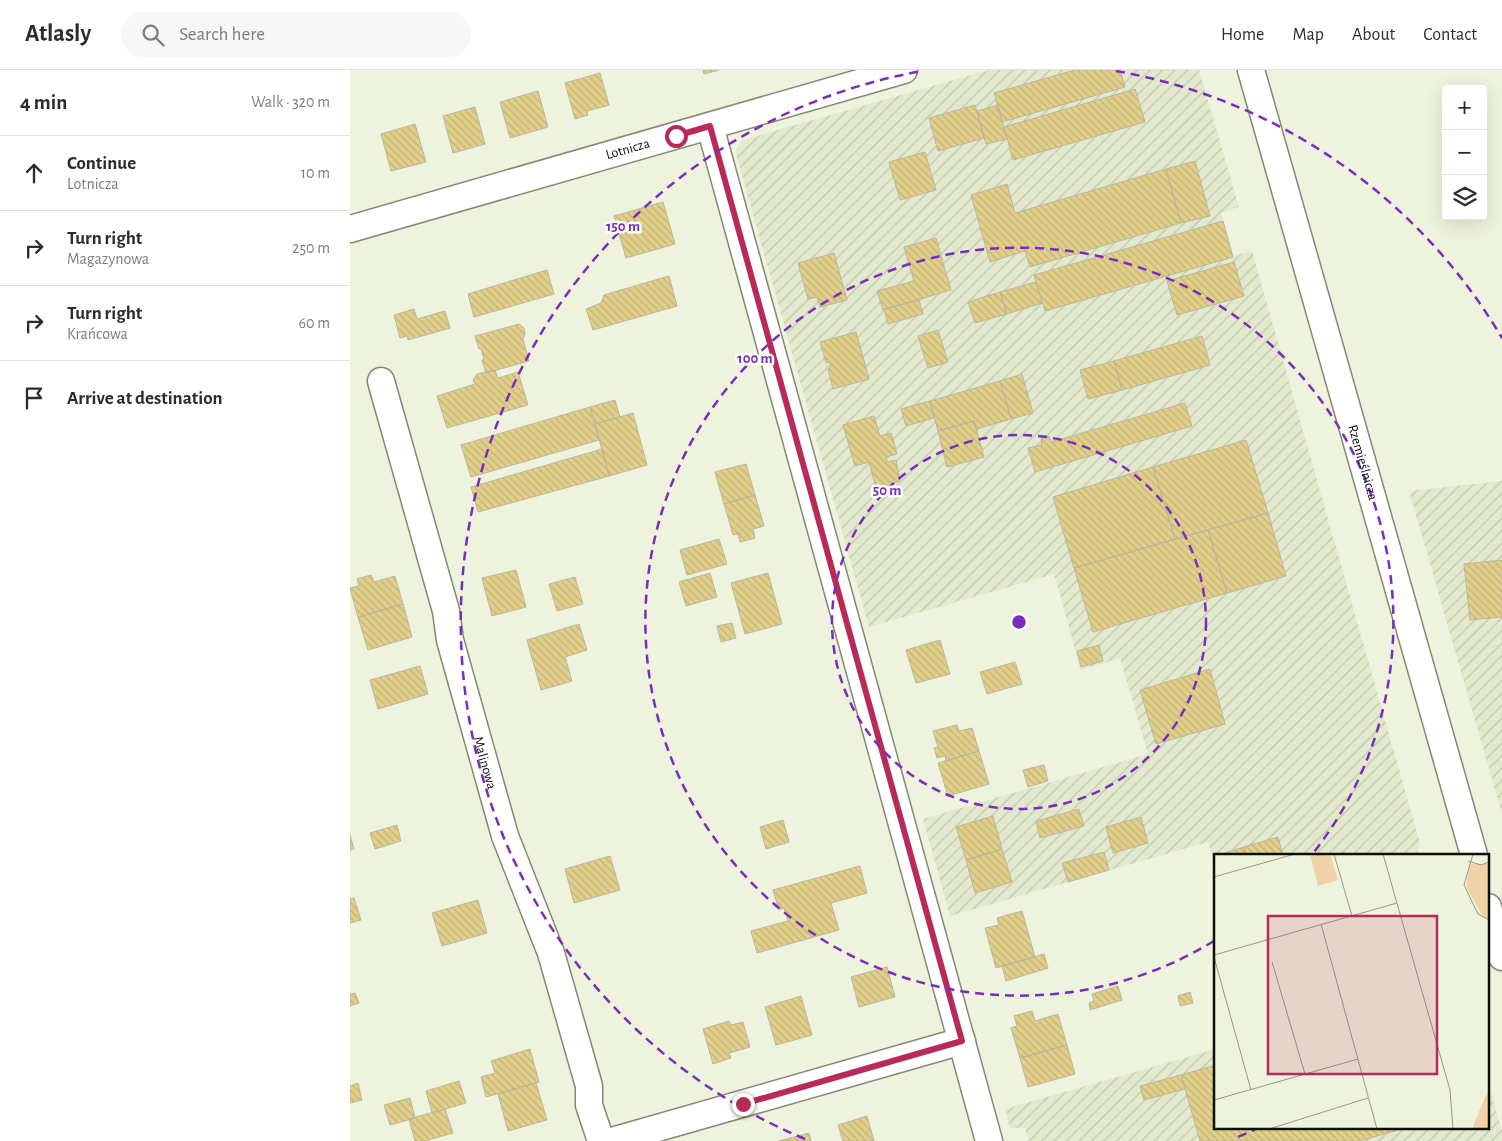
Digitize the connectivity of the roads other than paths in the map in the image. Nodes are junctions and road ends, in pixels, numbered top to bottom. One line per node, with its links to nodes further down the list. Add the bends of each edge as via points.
1 (904, 70): 3 (street, Lotnicza)
2 (1251, 70): 6 (street, Rzemieślnicza)
3 (710, 126): 4 (street, Lotnicza); 9 (street)
4 (350, 229)
5 (381, 381): 10 (street, Malinowa, via 505,836 551,952)
6 (1474, 854)
7 (1490, 914): 8 (street)
8 (1502, 957)
9 (962, 1041): 11 (street); 12 (street)
10 (601, 1141)
11 (612, 1141)
12 (989, 1141)

